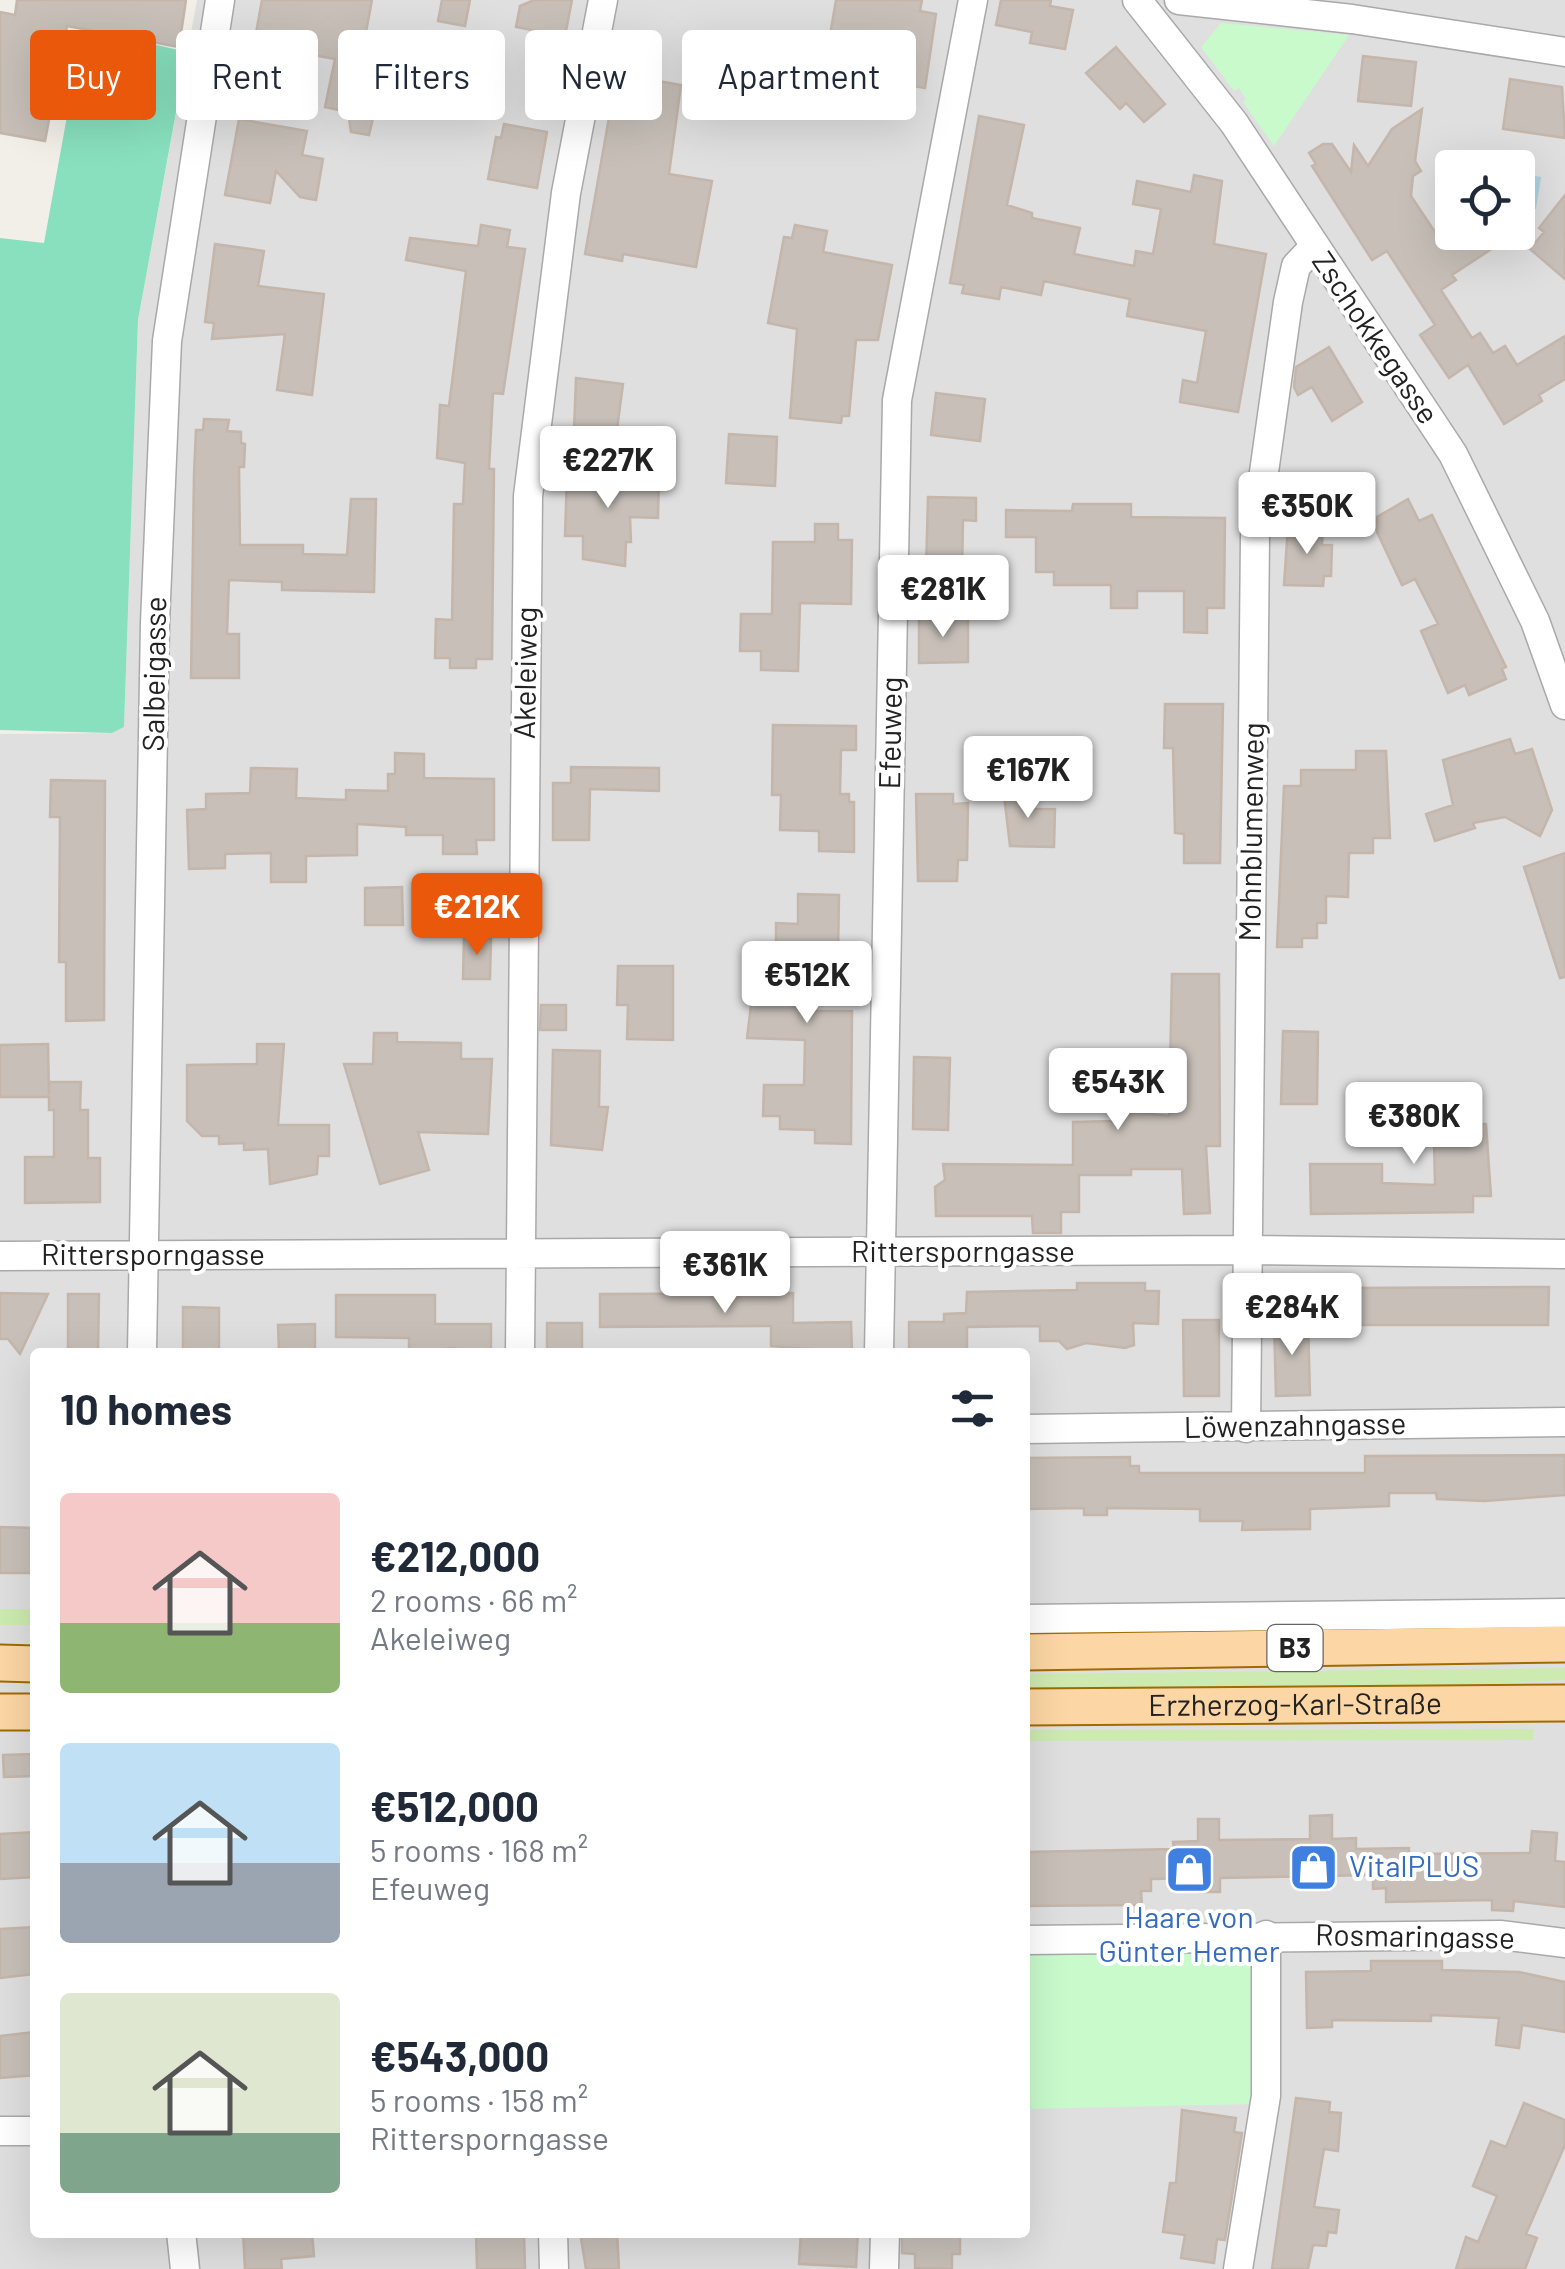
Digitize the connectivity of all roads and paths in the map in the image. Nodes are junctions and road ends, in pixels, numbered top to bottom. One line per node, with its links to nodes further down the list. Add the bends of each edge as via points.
1 (220, 0): 14 (street, Salbeigasse, via 167,341)
2 (603, 0): 10 (street, Akeleiweg, via 566,194 528,496)
3 (973, 0): 11 (street, Efeuweg, via 897,400)
4 (1137, 0): 7 (street, Zschokkegasse, via 1234,122)
5 (1179, 0): 6 (street)
6 (1565, 52)
7 (1314, 247): 8 (street, Zschokkegasse, via 1453,454 1536,621); 9 (street, Mohnblumenweg, via 1296,266 1288,302 1255,536)
8 (1565, 704)
9 (1247, 1250): 11 (street, Rittersporngasse); 12 (street, Rittersporngasse); 19 (street, Mohnblumenweg)
10 (520, 1251): 11 (street, Rittersporngasse); 14 (street, Rittersporngasse); 16 (street, Akeleiweg)
11 (881, 1253): 17 (street, Efeuweg)
12 (1565, 1254)
13 (0, 1256): 14 (street, Rittersporngasse)
14 (144, 1256): 15 (street, Salbeigasse)
15 (142, 1348)
16 (520, 1348)
17 (880, 1348)
18 (1565, 1422): 19 (street, Löwenzahngasse)
19 (1246, 1428): 20 (street, Löwenzahngasse)
20 (1030, 1429)
21 (1565, 1614): 22 (street)
22 (1030, 1619)
23 (1565, 1644): 24 (main road, Erzherzog-Karl-Straße / B3)
24 (1030, 1652)
25 (0, 1664): 26 (main road)
26 (30, 1664)
27 (1565, 1703): 28 (main road, Erzherzog-Karl-Straße / B3)
28 (1030, 1707)
29 (0, 1712): 30 (main road)
30 (30, 1712)
31 (1266, 1934): 32 (street, Rosmaringasse); 33 (street, Rosmaringasse, via 1500,1936); 42 (street, via 1266,2096)
32 (1030, 1940)
33 (1565, 1943)
34 (0, 2131): 35 (street)
35 (30, 2131)
36 (182, 2238): 39 (street)
37 (553, 2238): 40 (street)
38 (885, 2238): 41 (street)
39 (185, 2269)
40 (554, 2269)
41 (884, 2269)
42 (1238, 2269)

